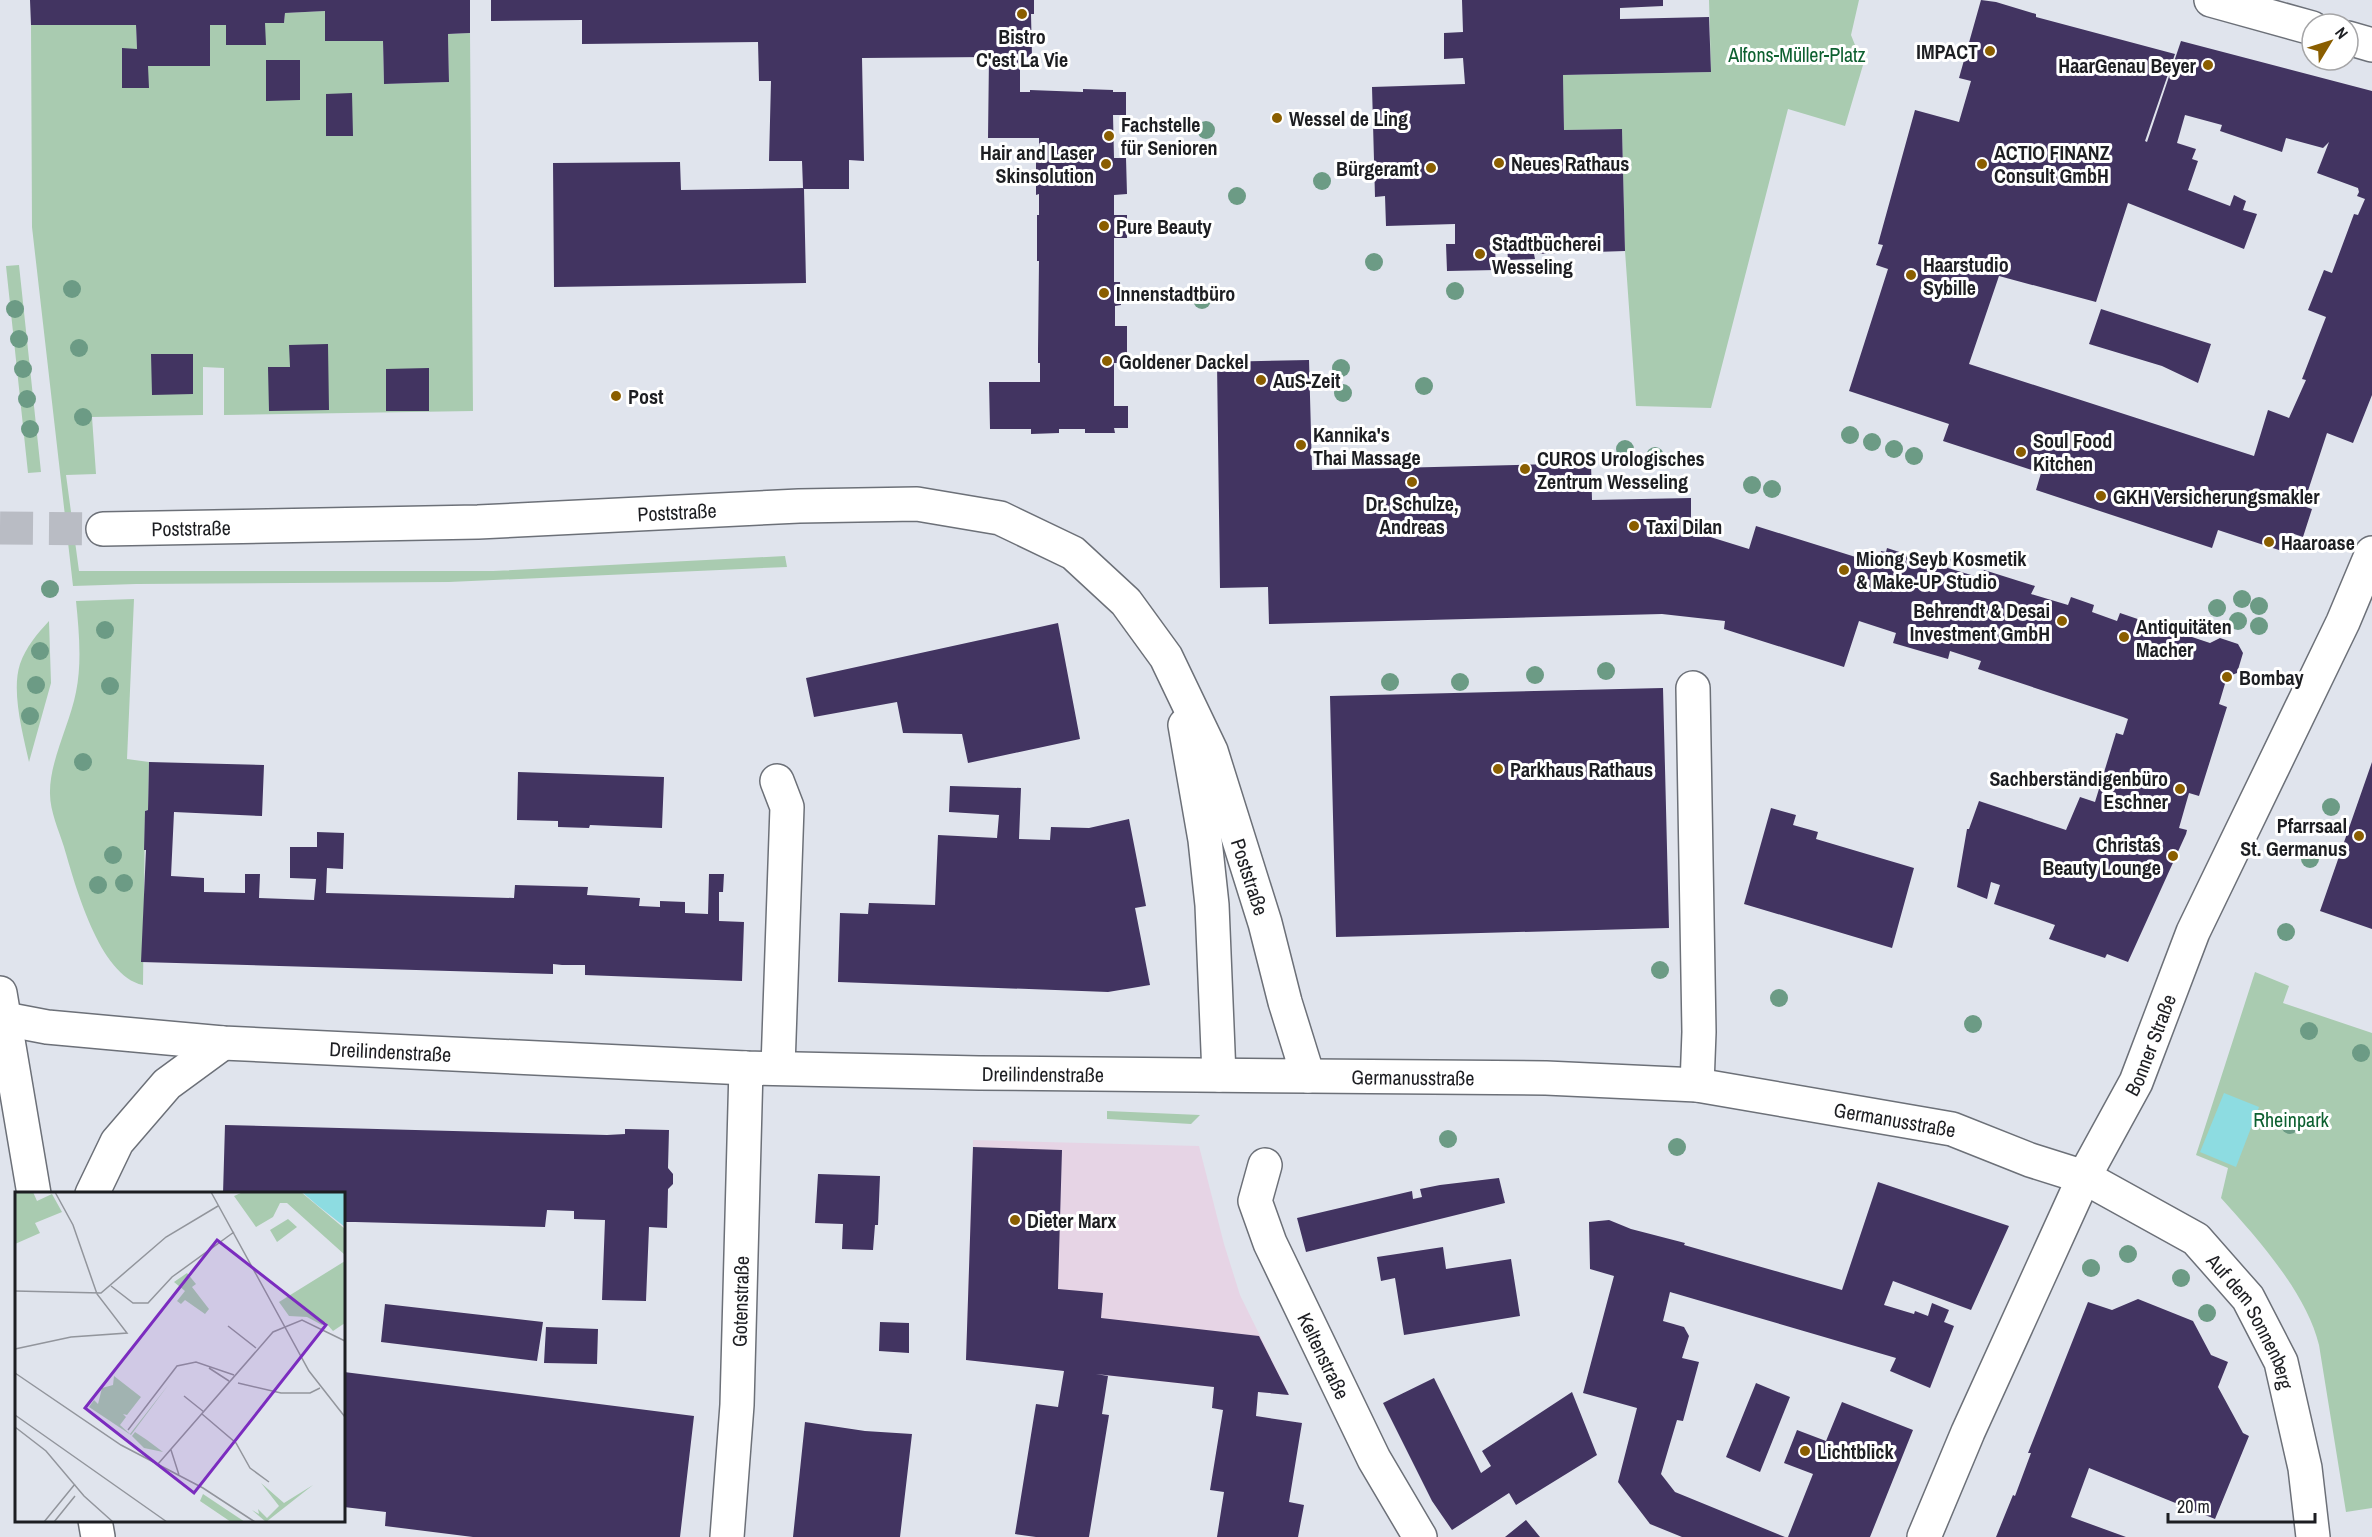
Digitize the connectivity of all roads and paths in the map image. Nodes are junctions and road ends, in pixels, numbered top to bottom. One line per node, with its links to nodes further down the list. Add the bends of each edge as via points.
1 (2211, 0): 2 (street)
2 (2300, 25)
3 (103, 529): 5 (street, Poststraße, via 478,522 917,504 1000,518 1073,553 1126,602 1166,657)
4 (2372, 553): 16 (street, Bonner Straße, via 2193,932 2136,1082)
5 (1177, 684): 12 (street, Poststraße, via 1206,850); 13 (street, Poststraße, via 1211,751)
6 (1693, 688): 14 (street)
7 (777, 781): 10 (street, via 787,807)
8 (3, 1006): 9 (street, Dreilindenstraße, via 47,1027); 17 (street)
9 (223, 1043): 11 (street, Dreilindenstraße); 18 (street, via 167,1084 117,1142)
10 (778, 1067): 11 (street, Dreilindenstraße); 12 (street, Dreilindenstraße)
11 (746, 1068): 21 (street, Gotenstraße, via 737,1405)
12 (1219, 1075): 13 (street, Dreilindenstraße)
13 (1308, 1076): 14 (street, Germanusstraße, via 1546,1078)
14 (1697, 1086): 16 (street, Germanusstraße, via 1952,1129)
15 (1265, 1166): 22 (street, Keltenstraße, via 1255,1201 1270,1243 1374,1460)
16 (2084, 1177): 23 (street, Bonner Straße); 24 (street, Auf dem Sonnenberg, via 2196,1239 2248,1298 2281,1362 2305,1468)
17 (34, 1192)
18 (93, 1192)
19 (95, 1522): 20 (street)
20 (98, 1537)
21 (727, 1537)
22 (1420, 1537)
23 (1924, 1537)
24 (2313, 1537)

